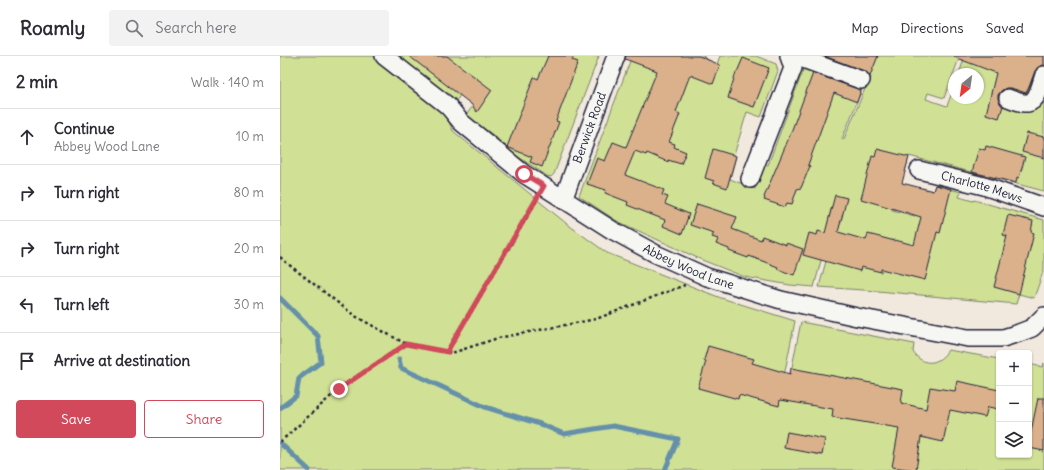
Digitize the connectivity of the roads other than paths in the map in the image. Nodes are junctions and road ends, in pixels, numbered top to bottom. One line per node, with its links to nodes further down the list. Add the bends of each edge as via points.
1 (384, 56): 10 (street, Abbey Wood Lane, via 448,106 461,122 524,174)
2 (616, 56): 10 (street, Berwick Road)
3 (789, 56): 9 (street, via 793,68)
4 (795, 56): 6 (street)
5 (1044, 75): 7 (street, via 1032,101 1027,103)
6 (861, 80)
7 (1008, 98)
8 (919, 170): 11 (street, Charlotte Mews, via 984,186)
9 (750, 179)
10 (563, 200): 12 (street, Abbey Wood Lane, via 656,254 707,277 781,300 968,338 1003,338 1032,328)
11 (1044, 207)
12 (1044, 316)

